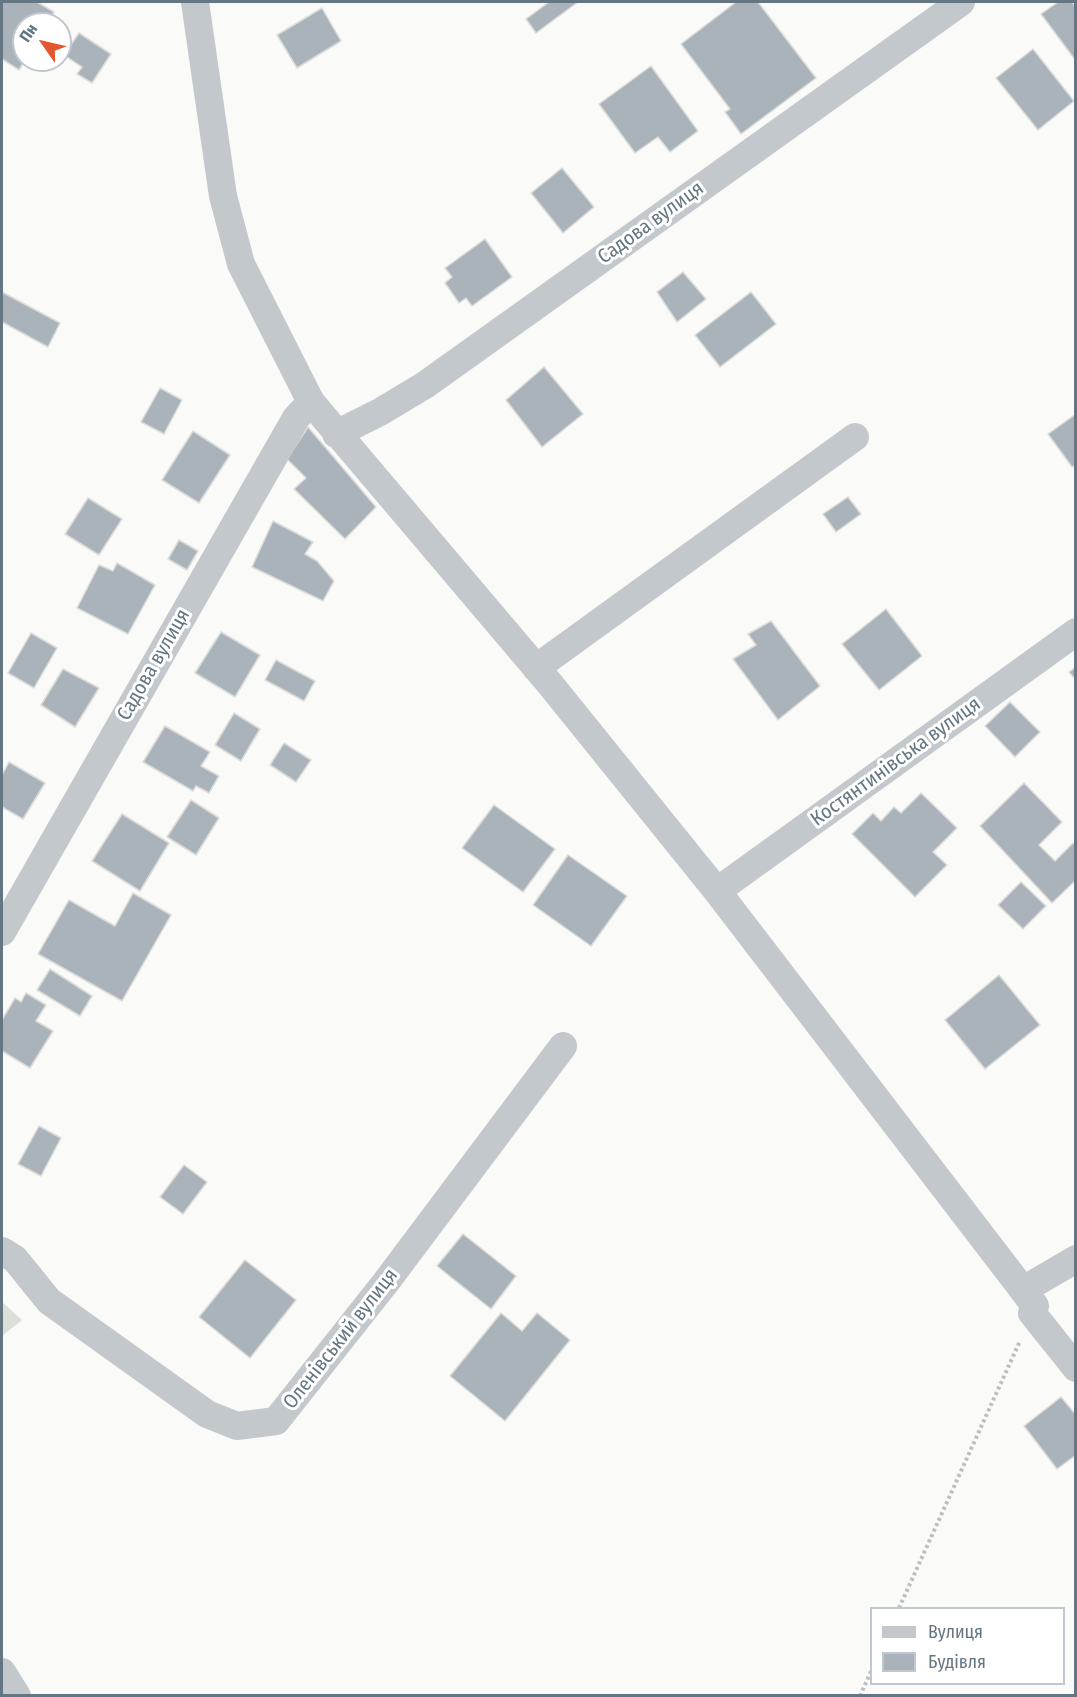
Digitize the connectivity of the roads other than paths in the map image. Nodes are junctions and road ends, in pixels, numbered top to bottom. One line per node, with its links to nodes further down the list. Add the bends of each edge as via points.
1 (195, 2): 3 (street, via 224,196 241,264)
2 (961, 2): 4 (street, Садова вулиця, via 425,385)
3 (311, 402): 4 (street); 9 (street, Садова вулиця, via 296,418)
4 (336, 434): 7 (street)
5 (855, 437): 7 (street)
6 (1076, 632): 8 (street, Костянтинівська вулиця)
7 (536, 668): 8 (street)
8 (717, 891): 13 (street)
9 (2, 932)
10 (563, 1046): 11 (street, Оленівський вулиця, via 276,1421 237,1426 207,1414 49,1301 15,1259)
11 (2, 1251)
12 (1076, 1259): 13 (street)
13 (1028, 1302): 14 (street)
14 (1076, 1368)
15 (2, 1672): 16 (street)
16 (16, 1695)

